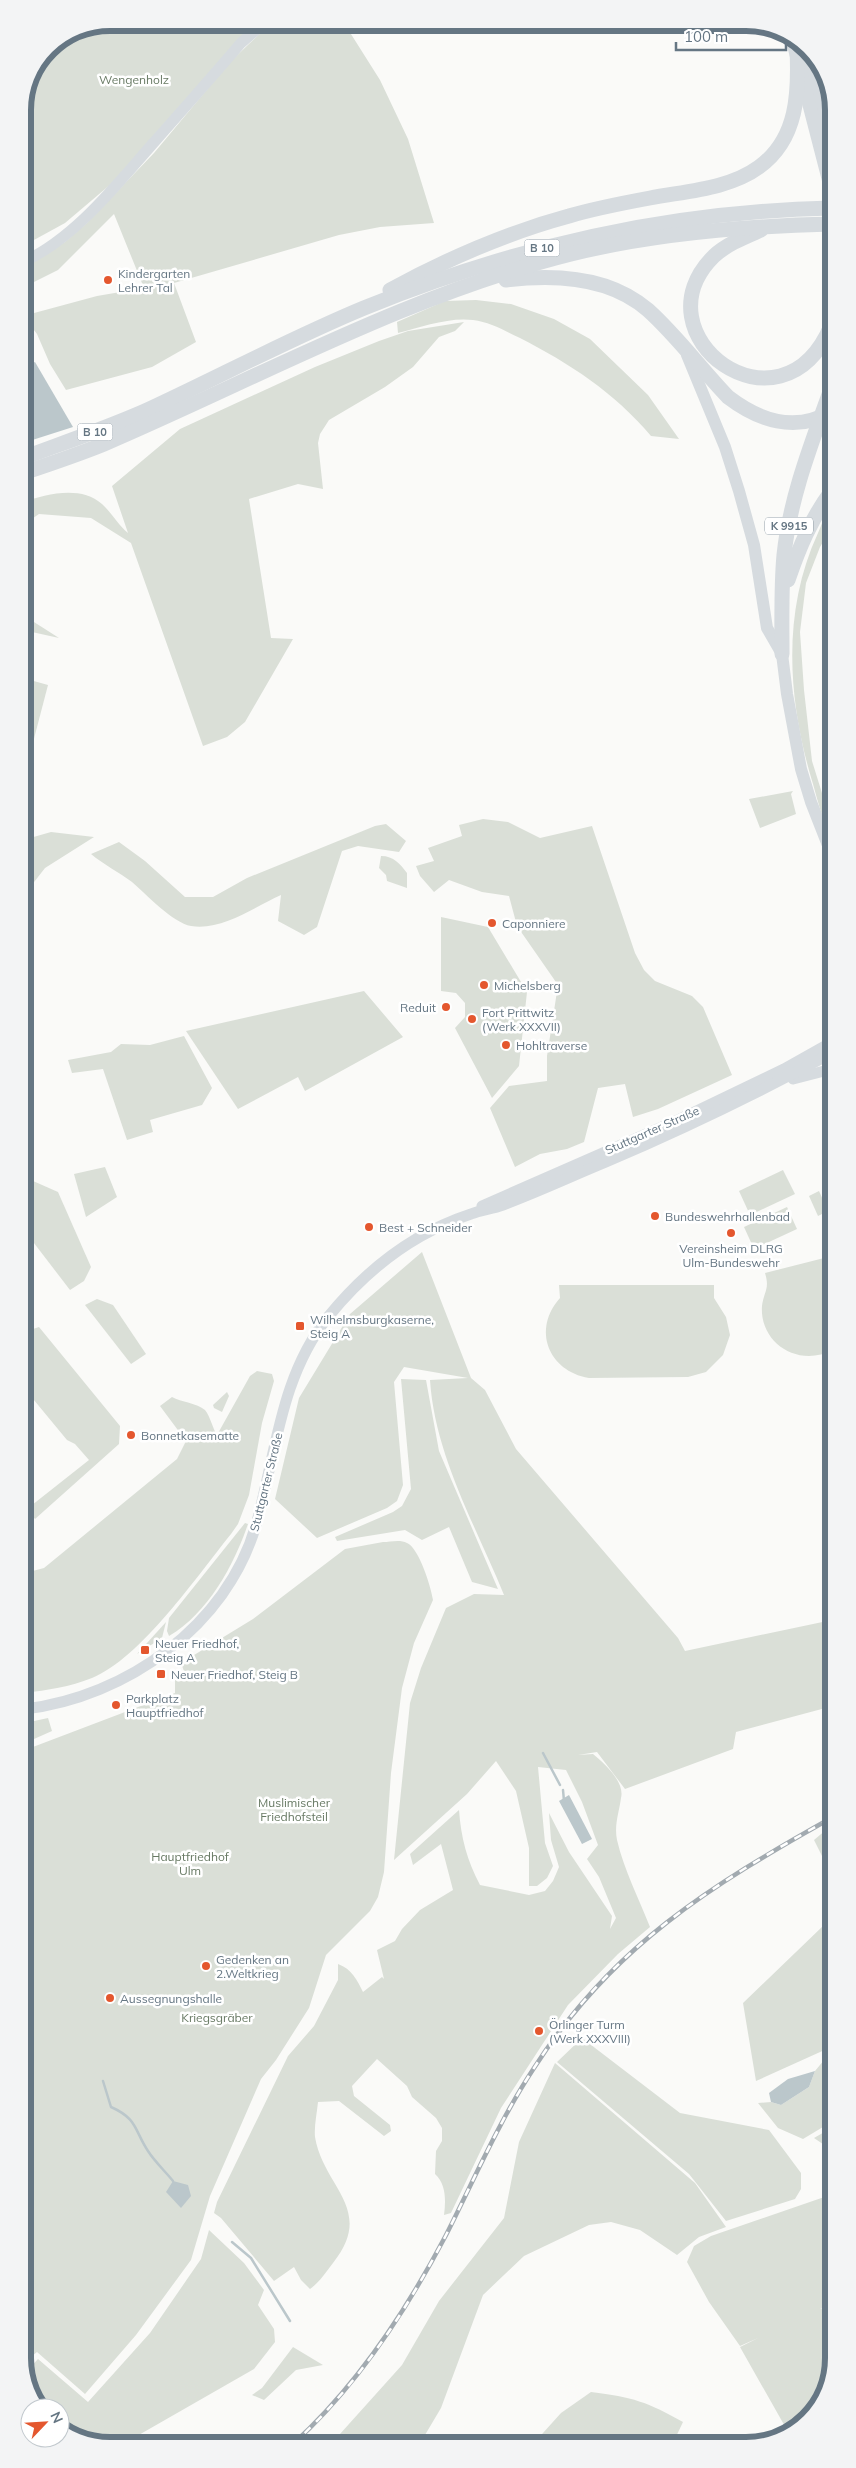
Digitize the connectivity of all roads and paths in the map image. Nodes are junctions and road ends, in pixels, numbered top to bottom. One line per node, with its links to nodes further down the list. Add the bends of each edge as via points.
1 (254, 31): 10 (main road, via 109,194 85,218)
2 (795, 49): 12 (highway, via 796,101 791,124 784,139 760,166 706,188 612,205 522,230 422,273 385,292)
3 (797, 50): 6 (highway)
4 (816, 75): 5 (highway)
5 (825, 107)
6 (825, 166)
7 (825, 208): 12 (highway, B 10, via 648,224 570,240 479,266)
8 (825, 224): 9 (highway, B 10)
9 (772, 226): 11 (highway, B 10, via 696,231 572,254); 13 (highway, via 727,246 705,266 693,294 692,307 698,336 724,367 735,373 763,378 778,376 805,364)
10 (31, 257)
11 (475, 284): 14 (highway, via 534,277 586,280 607,287 646,308); 18 (highway, B 10, via 366,325 101,445)
12 (362, 309): 17 (highway, B 10, via 140,413)
13 (825, 340)
14 (683, 346): 16 (highway, via 728,397 759,417 793,423 812,421); 21 (main road, via 726,447 759,569 764,618 771,638)
15 (825, 406): 20 (highway, K 9915, via 806,460 788,533)
16 (825, 415)
17 (31, 455)
18 (31, 470)
19 (825, 500): 20 (highway, K 9915, via 805,533)
20 (784, 593): 21 (highway, K 9915)
21 (782, 654): 22 (main road, K 9915, via 786,694 801,769)
22 (825, 837)
23 (825, 1046): 27 (main road, Stuttgarter Straße, via 678,1120 497,1198)
24 (825, 1057): 26 (main road, Stuttgarter Straße)
25 (825, 1071): 26 (main road)
26 (777, 1083): 27 (main road, Stuttgarter Straße, via 672,1134 502,1205)
27 (470, 1214): 28 (main road, Stuttgarter Straße, via 420,1236 388,1257 350,1292 319,1329 290,1385 252,1539 228,1584 204,1616 152,1662 110,1686 64,1703)
28 (31, 1708)

